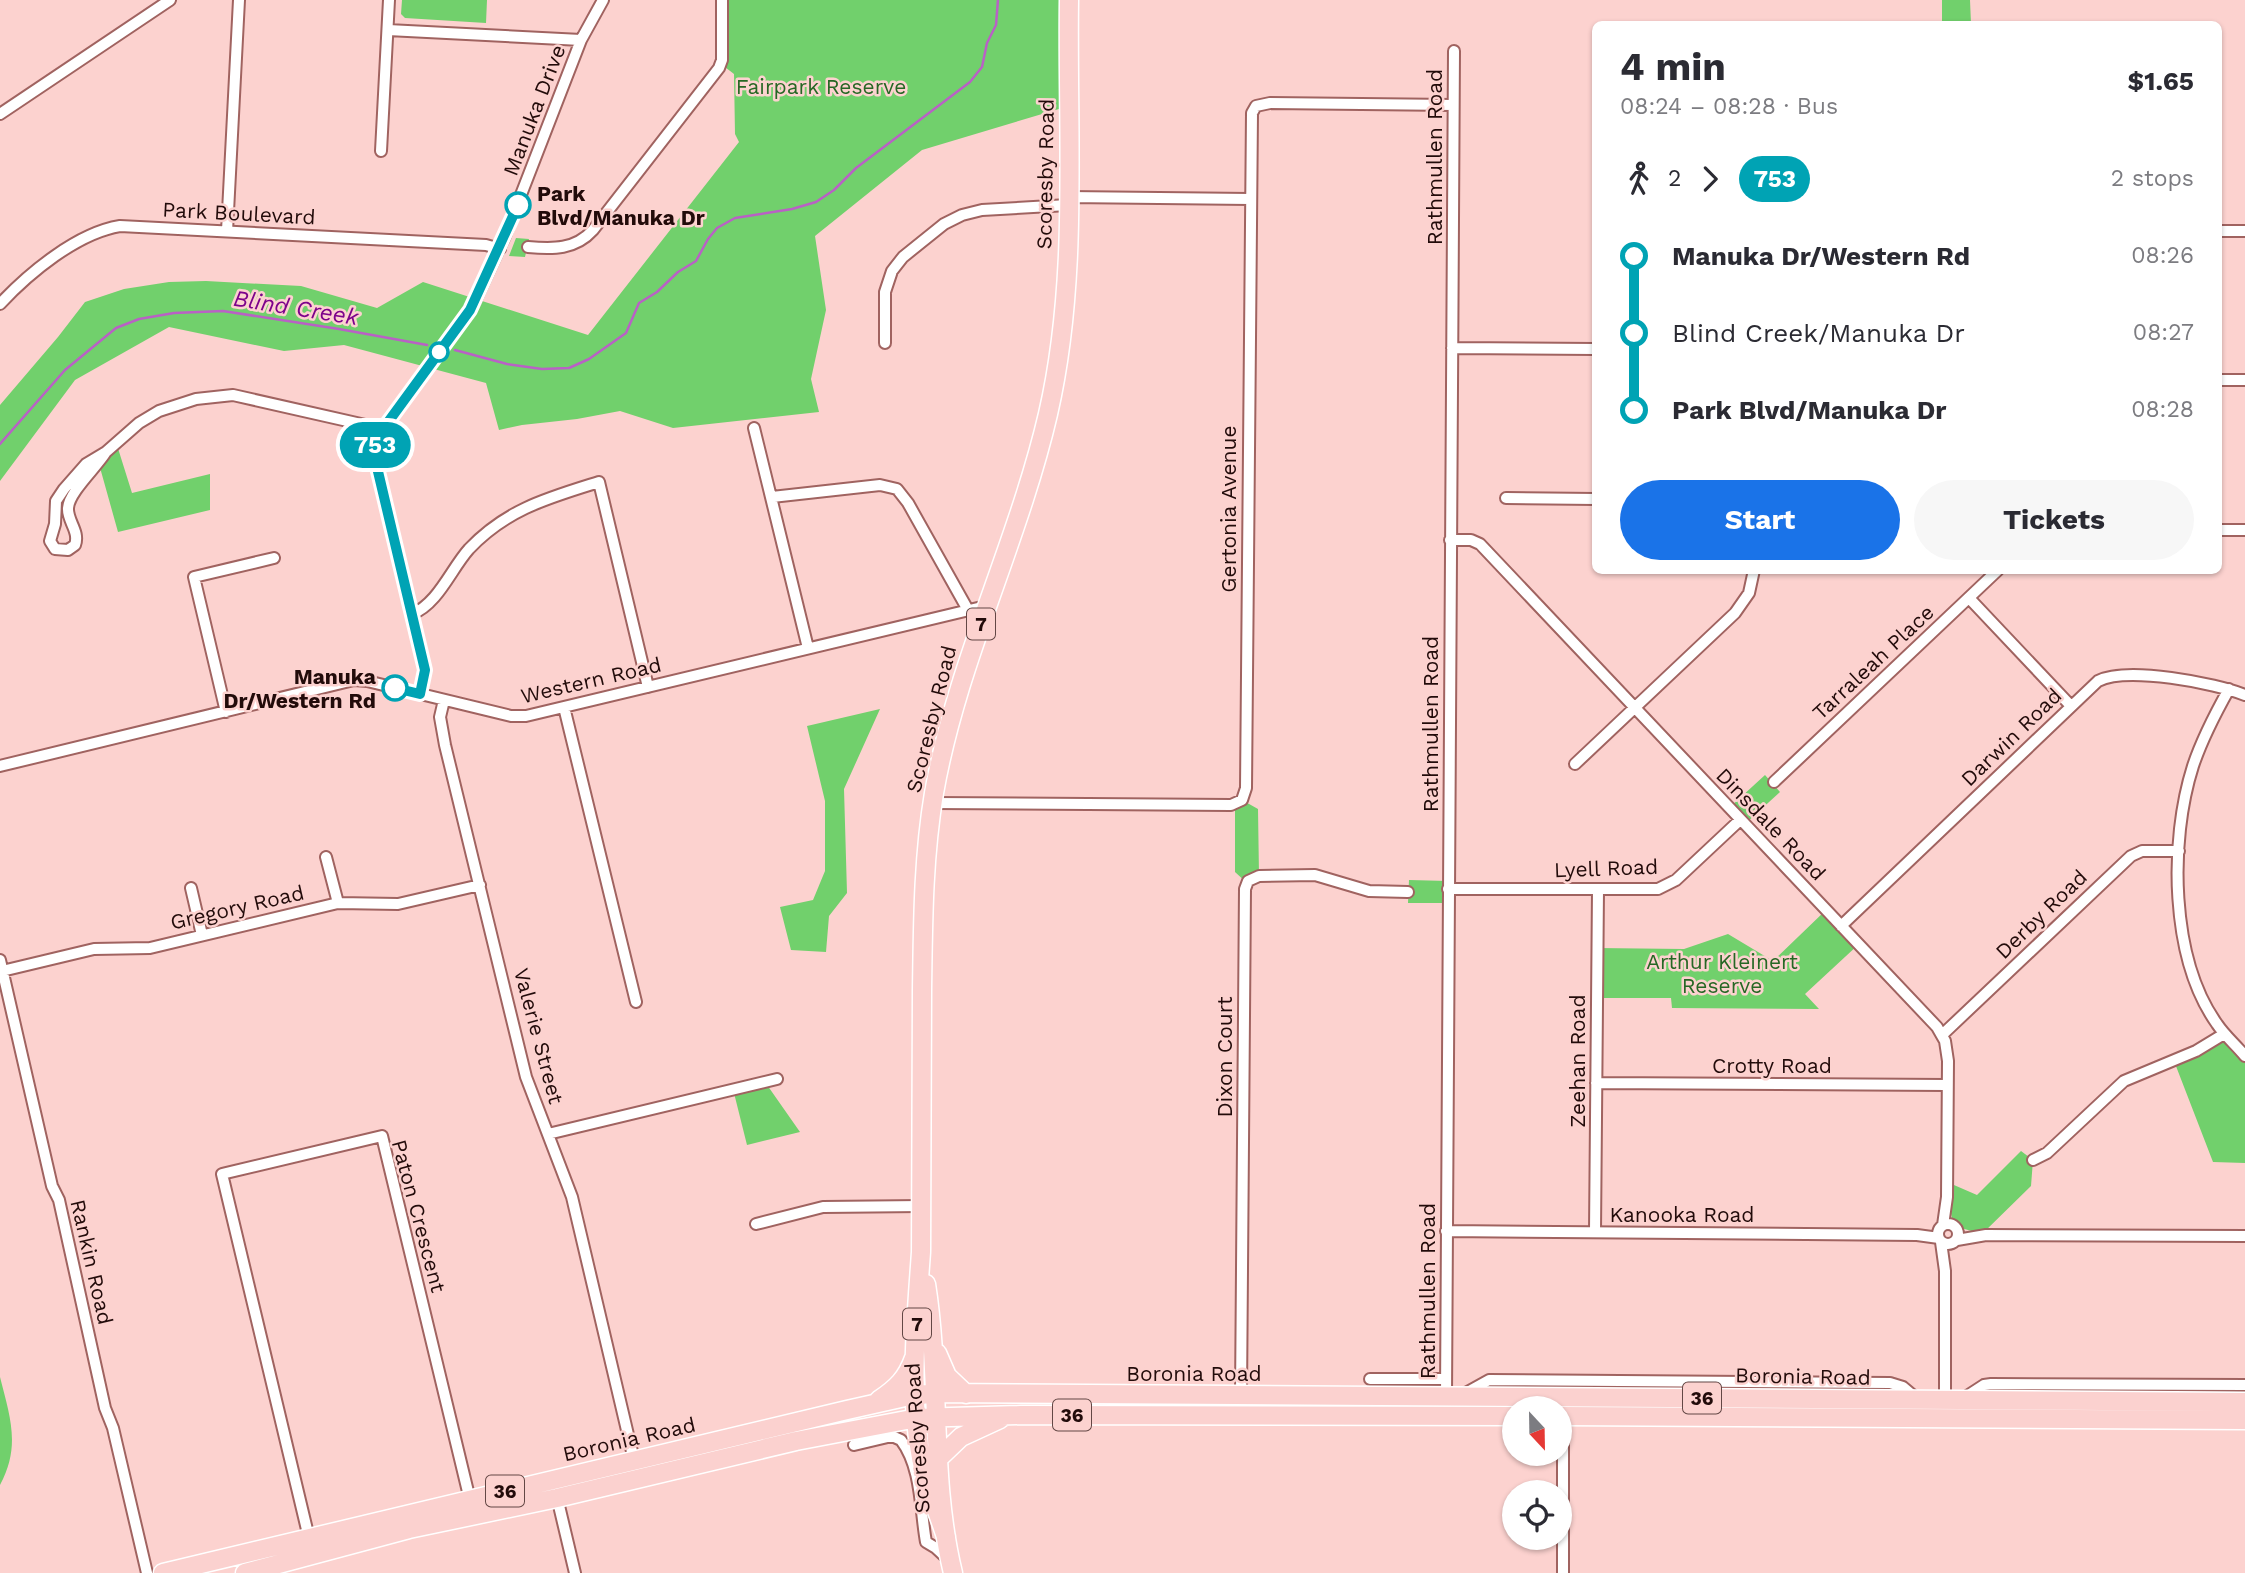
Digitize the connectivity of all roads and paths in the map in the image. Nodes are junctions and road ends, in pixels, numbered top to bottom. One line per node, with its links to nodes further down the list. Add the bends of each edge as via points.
1 (170, 0): 11 (street)
2 (239, 0): 16 (street)
3 (389, 0): 7 (street)
4 (603, 0): 8 (street, Manuka Drive)
5 (722, 0): 18 (street, via 721,64 645,164 579,242 561,248)
6 (1069, 0): 14 (main road, Scoresby Road / 7)
7 (388, 30): 8 (street); 12 (street)
8 (581, 40): 19 (street, Manuka Drive)
9 (1454, 51): 10 (street, Rathmullen Road)
10 (1453, 105): 13 (street, Gertonia Avenue, via 1256,106 1251,117); 22 (street, Rathmullen Road)
11 (0, 114)
12 (381, 151)
13 (1250, 199): 14 (street); 55 (street, Gertonia Avenue, via 1244,797 1231,805)
14 (1068, 201): 21 (street, via 982,210 944,224 892,271 885,292); 39 (main road, Scoresby Road / 7, via 1063,319 1048,413)
15 (2222, 230): 17 (street)
16 (227, 231): 19 (street, Park Boulevard); 20 (street, Park Boulevard, via 104,229 32,273)
17 (2245, 231)
18 (528, 247)
19 (500, 248): 27 (street, Manuka Drive, via 470,310)
20 (0, 304)
21 (885, 343)
22 (1452, 348): 23 (street); 34 (street, Rathmullen Road)
23 (1592, 349)
24 (2222, 380): 25 (street)
25 (2245, 380)
26 (754, 428): 29 (street)
27 (383, 429): 28 (street, via 248,397 215,395 159,411); 41 (street, Manuka Drive, via 374,456)
28 (106, 452): 28 (street, via 68,503 75,545 68,550 55,549 50,541 56,501 86,464)
29 (772, 497): 40 (street, via 880,485 897,489); 42 (street)
30 (1506, 498): 31 (street)
31 (1592, 499)
32 (2222, 530): 33 (street)
33 (2245, 530)
34 (1450, 540): 50 (street, Dinsdale Road, via 1480,544); 61 (street, Rathmullen Road)
35 (274, 558): 51 (street, via 194,577)
36 (1753, 574): 50 (street, via 1740,607)
37 (1994, 574): 38 (street, Tarraleah Place)
38 (1969, 598): 48 (street); 54 (street, Tarraleah Place)
39 (986, 606): 40 (street, Western Road); 55 (main road, Scoresby Road / 7, via 950,721)
40 (968, 610): 42 (street, Western Road)
41 (412, 614): 43 (street, via 425,607 471,548 503,520 541,499 599,482); 45 (street, Manuka Drive, via 425,670)
42 (807, 648): 43 (street, Western Road)
43 (648, 687): 49 (street, Western Road)
44 (2229, 689): 46 (street, Darwin Road); 48 (street, Darwin Road, via 2154,677 2107,677); 57 (street, via 2193,768)
45 (420, 694): 47 (street, Western Road); 51 (street, Western Road, via 354,680)
46 (2245, 695)
47 (444, 700): 49 (street, Western Road, via 516,717); 59 (street, Valerie Street, via 440,717)
48 (2071, 706): 65 (street, Darwin Road)
49 (564, 707): 68 (street)
50 (1635, 708): 52 (street); 56 (street, Dinsdale Road)
51 (226, 712): 53 (street, Western Road)
52 (1575, 764)
53 (0, 766)
54 (1774, 782)
55 (933, 803): 77 (main road, Scoresby Road / 7, via 924,890)
56 (1740, 820): 62 (street, Lyell Road, via 1671,884 1651,890); 65 (street, Dinsdale Road)
57 (2179, 850): 69 (street, via 2180,909 2188,962 2202,1000); 70 (street, Derby Road, via 2148,850 2131,856)
58 (326, 857): 64 (street)
59 (480, 885): 64 (street, Gregory Road, via 398,904); 75 (street, Valerie Street, via 526,1077)
60 (191, 888): 66 (street)
61 (1448, 889): 62 (street, Lyell Road); 79 (street, Rathmullen Road)
62 (1598, 890): 73 (street, Zeehan Road)
63 (1408, 892): 92 (street, Dixon Court, via 1369,891 1315,875 1259,876 1248,881 1245,889)
64 (338, 903): 66 (street, Gregory Road)
65 (1841, 926): 70 (street, Dinsdale Road)
66 (202, 935): 67 (street, Gregory Road, via 138,949 94,949)
67 (1, 965): 117 (street, Rankin Road)
68 (636, 1002)
69 (2224, 1034): 71 (street); 76 (street, via 2196,1052 2124,1081)
70 (1942, 1035): 74 (street, Dinsdale Road, via 1948,1054)
71 (2245, 1056)
72 (777, 1079): 75 (street)
73 (1597, 1083): 74 (street, Crotty Road); 80 (street, Zeehan Road)
74 (1948, 1085): 81 (street, Dinsdale Road)
75 (548, 1134): 109 (street, Valerie Street, via 572,1197)
76 (2034, 1160)
77 (922, 1206): 78 (street, via 823,1207); 83 (main road, Scoresby Road / 7)
78 (757, 1224)
79 (1446, 1231): 80 (street, Kanooka Road); 88 (street, Rathmullen Road)
80 (1595, 1232): 81 (street, Kanooka Road)
81 (1948, 1234): 82 (street, Kanooka Road); 95 (street, Dinsdale Road, via 1945,1271)
82 (2245, 1236)
83 (921, 1252): 84 (main road, Scoresby Road / 7); 85 (main road, Scoresby Road / 7)
84 (933, 1340): 89 (main road, Scoresby Road / 7); 90 (main road, via 943,1370)
85 (916, 1352): 91 (main road, Scoresby Road / 7); 98 (main road, via 900,1385)
86 (1370, 1379): 88 (street, Boronia Road)
87 (2245, 1385): 95 (street, via 1991,1384)
88 (1450, 1391): 92 (main road, Boronia Road / 36); 93 (main road, Boronia Road / 36); 96 (street, via 1489,1380 1890,1382); 100 (main road)
89 (935, 1393): 90 (main road, Boronia Road / 36); 91 (main road, Boronia Road / 36); 103 (main road, Scoresby Road / 7)
90 (966, 1394): 92 (main road, Boronia Road / 36)
91 (916, 1395): 98 (main road, Boronia Road / 36); 104 (main road, Scoresby Road / 7)
92 (1241, 1396)
93 (1544, 1396)
94 (1572, 1397): 96 (main road, Boronia Road / 36)
95 (1953, 1399): 96 (main road, Boronia Road / 36); 97 (main road, Boronia Road / 36); 105 (street, Dinsdale Road)
96 (1918, 1400)
97 (2245, 1402)
98 (874, 1404): 109 (main road, Boronia Road / 36)
99 (1010, 1415): 100 (main road, Boronia Road / 36); 103 (main road, Boronia Road / 36); 108 (main road, via 961,1437)
100 (1446, 1415): 101 (main road, Boronia Road / 36)
101 (1502, 1416)
102 (1572, 1416): 105 (main road, Boronia Road / 36)
103 (936, 1417): 104 (main road, Boronia Road / 36); 108 (main road, Scoresby Road / 7)
104 (917, 1418): 112 (main road, Boronia Road / 36, via 796,1441); 114 (main road, Scoresby Road / 7, via 926,1479)
105 (1944, 1418): 106 (main road, Boronia Road / 36)
106 (2245, 1420)
107 (854, 1445): 116 (street, via 892,1436 901,1440 912,1464 926,1542)
108 (939, 1458): 114 (main road, Scoresby Road / 7)
109 (634, 1460): 111 (main road, Boronia Road / 36)
110 (1562, 1466): 121 (street)
111 (553, 1480): 112 (street); 113 (main road, Boronia Road / 36)
112 (557, 1498): 119 (main road, Boronia Road / 36, via 382,1535); 120 (street)
113 (470, 1500): 115 (main road, Boronia Road / 36); 115 (street, Paton Crescent, via 382,1136 222,1174)
114 (946, 1537): 116 (main road, Scoresby Road / 7)
115 (309, 1538): 118 (main road, Boronia Road / 36)
116 (952, 1567)
117 (147, 1573)
118 (163, 1573)
119 (245, 1573)
120 (575, 1573)
121 (1563, 1573)

